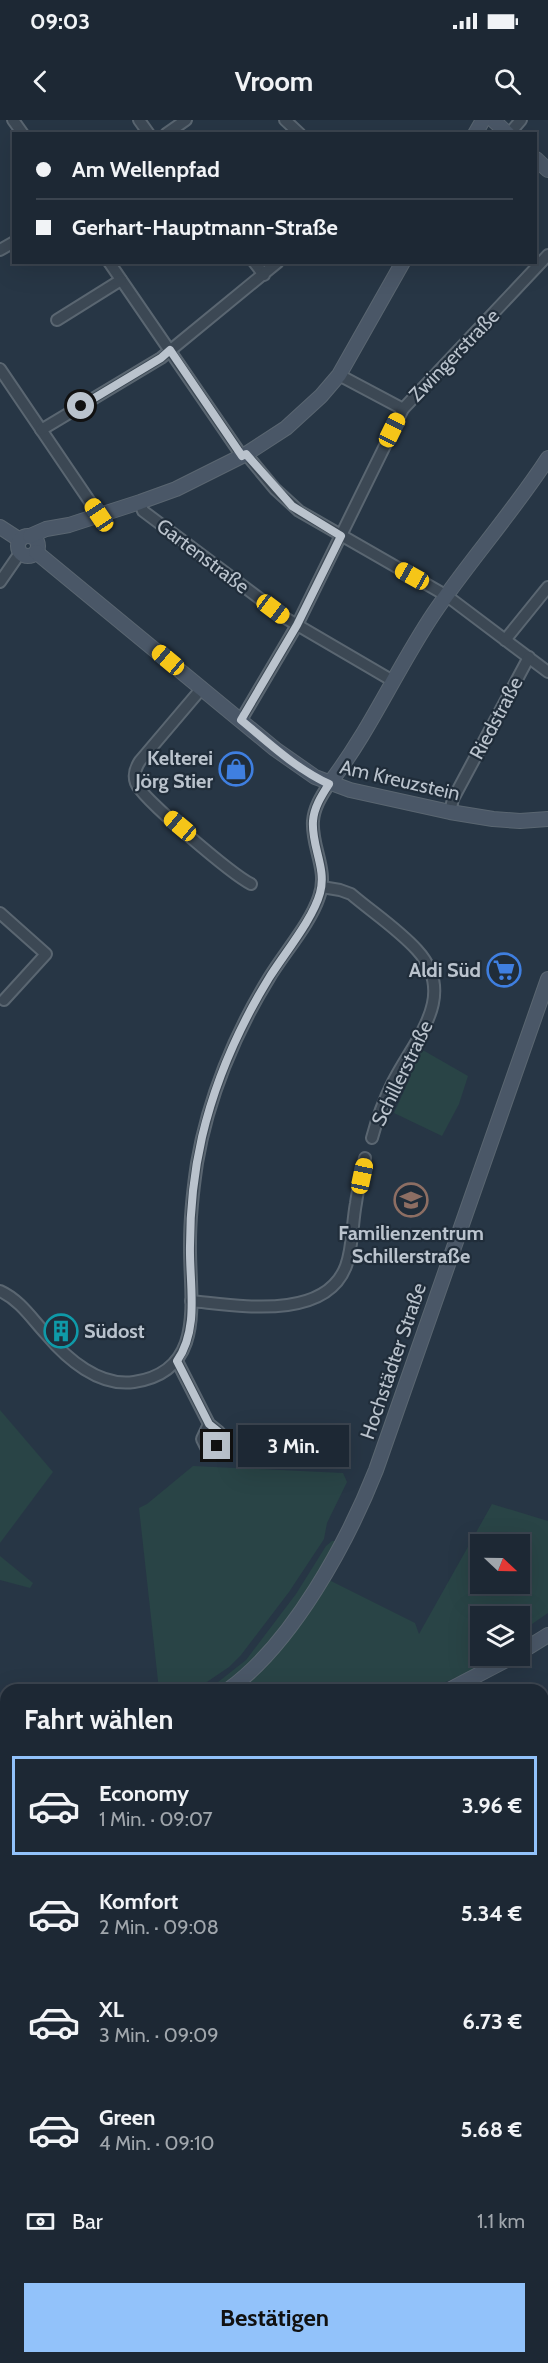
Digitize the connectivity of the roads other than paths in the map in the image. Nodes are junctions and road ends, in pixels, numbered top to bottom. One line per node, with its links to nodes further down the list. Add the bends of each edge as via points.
1 (186, 120): 5 (street)
2 (285, 120): 6 (street)
3 (493, 120): 7 (street)
4 (521, 120): 8 (street)
5 (169, 132)
6 (298, 132)
7 (506, 132)
8 (510, 132)
9 (548, 255): 20 (street, Zwingerstraße)
10 (110, 264): 15 (street)
11 (256, 264): 14 (street)
12 (276, 264): 14 (street)
13 (402, 264): 19 (street)
14 (264, 275): 17 (street)
15 (121, 280): 16 (street); 17 (street)
16 (57, 320)
17 (170, 350): 21 (street); 22 (street)
18 (0, 369): 21 (street)
19 (339, 375): 20 (street); 22 (street, via 296,420)
20 (403, 410): 27 (street, Zwingerstraße)
21 (41, 430): 25 (street)
22 (244, 455): 24 (street); 27 (street, via 292,506)
23 (548, 458): 31 (street)
24 (140, 502): 25 (street); 32 (street, Gartenstraße, via 143,511)
25 (99, 515): 28 (street, via 46,529)
26 (0, 527): 28 (street, Am Kreuzstein)
27 (341, 536): 31 (street); 32 (street, Zwingerstraße)
28 (29, 545): 29 (street); 37 (street, Am Kreuzstein)
29 (0, 582)
30 (548, 587): 33 (street)
31 (447, 596): 33 (street); 36 (street)
32 (297, 625): 36 (street, Gartenstraße); 38 (street, Zwingerstraße)
33 (505, 640): 34 (street)
34 (529, 657): 35 (street); 40 (street, Riedstraße, via 453,799)
35 (548, 672)
36 (393, 681): 39 (street)
37 (202, 688): 38 (street, Am Kreuzstein); 42 (street, via 140,760 136,783 147,798)
38 (241, 720): 39 (street, Am Kreuzstein, via 289,760)
39 (329, 784): 40 (street, Am Kreuzstein); 43 (street, via 313,820)
40 (450, 812): 41 (street, Am Kreuzstein, via 504,820)
41 (548, 819)
42 (251, 884)
43 (322, 887): 47 (street, Schillerstraße, via 346,892 391,928 417,950 432,978 434,998 430,1017 393,1082); 50 (street, via 310,915 246,1018 210,1108 195,1182)
44 (0, 913): 46 (street, via 46,954)
45 (548, 978): 56 (street, Hochstädter Straße, via 359,1511 308,1600 255,1667)
46 (4, 1000)
47 (372, 1138)
48 (366, 1158): 50 (street, via 348,1260 333,1286 305,1301 283,1305)
49 (0, 1291): 51 (street, via 20,1304 67,1356 100,1377 134,1382 157,1375)
50 (191, 1301): 51 (street, via 188,1339)
51 (177, 1361): 52 (street)
52 (209, 1424)
53 (548, 1635): 54 (street)
54 (530, 1646)
55 (495, 1666): 57 (street)
56 (235, 1684)
57 (460, 1684)

